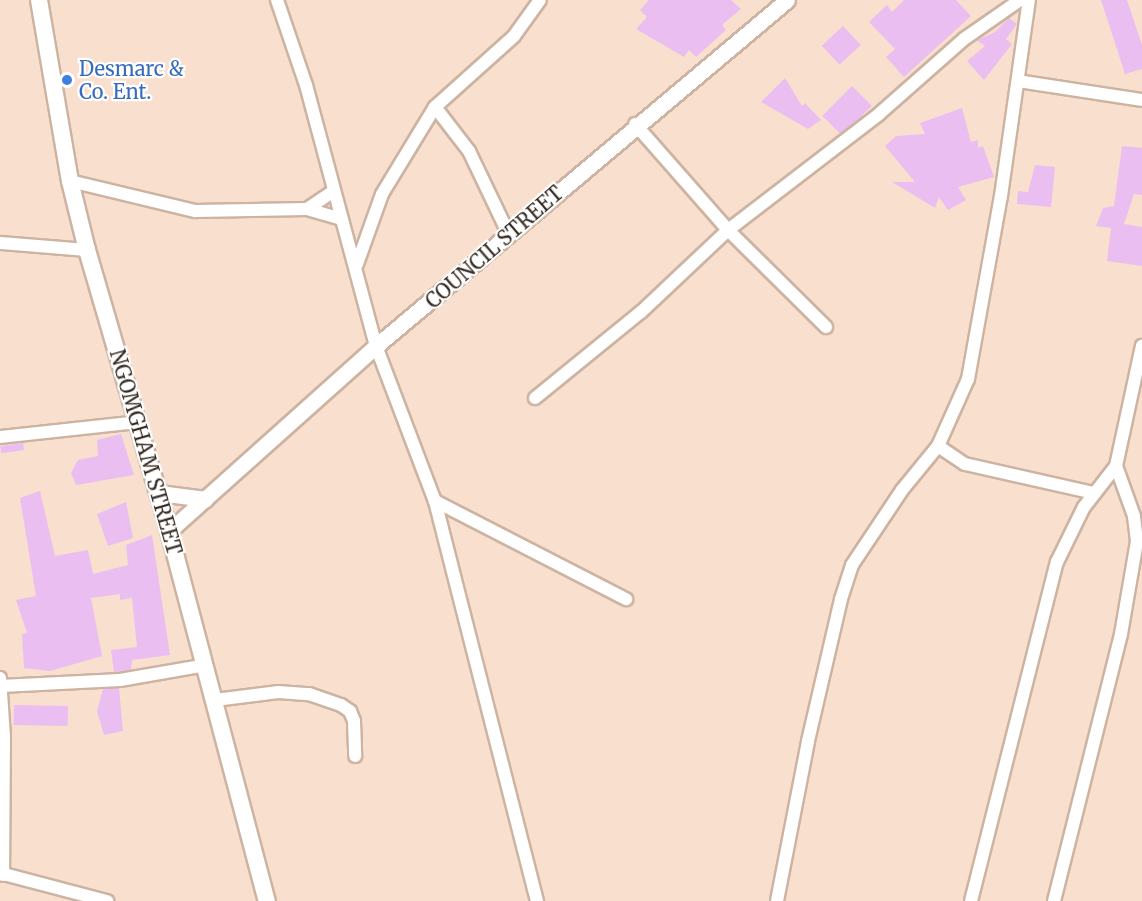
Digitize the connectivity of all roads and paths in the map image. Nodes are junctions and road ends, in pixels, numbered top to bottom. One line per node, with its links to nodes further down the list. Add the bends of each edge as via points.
1 (39, 0): 11 (main road, NGOMGHAM STREET)
2 (277, 0): 12 (street, via 306,85)
3 (540, 0): 9 (street, via 514,36)
4 (787, 0): 10 (street, COUNCIL STREET)
5 (1020, 0): 15 (street, via 964,39 879,114)
6 (1029, 0): 7 (street)
7 (1018, 81): 8 (street); 26 (street, via 968,380)
8 (1142, 100)
9 (435, 107): 16 (street, via 470,151); 19 (street, via 382,194)
10 (635, 124): 15 (street); 16 (street, COUNCIL STREET)
11 (70, 181): 13 (street, via 195,211); 18 (main road, NGOMGHAM STREET)
12 (332, 192): 13 (street); 14 (street)
13 (307, 209): 14 (street)
14 (342, 219): 19 (street)
15 (728, 230): 20 (street); 23 (street, via 641,312)
16 (509, 235): 22 (street, COUNCIL STREET)
17 (0, 243): 18 (street)
18 (87, 250): 24 (main road, NGOMGHAM STREET)
19 (357, 264): 22 (street)
20 (826, 327)
21 (1142, 345): 27 (street)
22 (376, 346): 31 (street, COUNCIL STREET); 33 (street)
23 (535, 398)
24 (138, 422): 25 (street); 28 (main road, NGOMGHAM STREET)
25 (0, 437)
26 (938, 446): 29 (street, via 965,465); 45 (street, via 902,490 852,565 811,730)
27 (1116, 466): 29 (street); 30 (street)
28 (159, 493): 31 (street); 34 (main road, NGOMGHAM STREET)
29 (1094, 493): 46 (street, via 1057,562)
30 (1128, 498): 32 (street); 47 (street, via 1137,541 1121,634)
31 (206, 499): 34 (street, COUNCIL STREET)
32 (1142, 500)
33 (435, 501): 35 (street); 44 (street)
34 (169, 531): 36 (main road, NGOMGHAM STREET)
35 (626, 599)
36 (206, 665): 38 (street, via 120,680); 39 (main road, NGOMGHAM STREET)
37 (0, 678): 38 (street)
38 (1, 686): 41 (street)
39 (215, 700): 40 (street, via 278,692 309,694 341,705 350,711 354,721); 43 (main road, NGOMGHAM STREET)
40 (355, 756)
41 (2, 874): 42 (street)
42 (107, 901)
43 (267, 901)
44 (537, 901)
45 (777, 901)
46 (971, 901)
47 (1054, 901)

